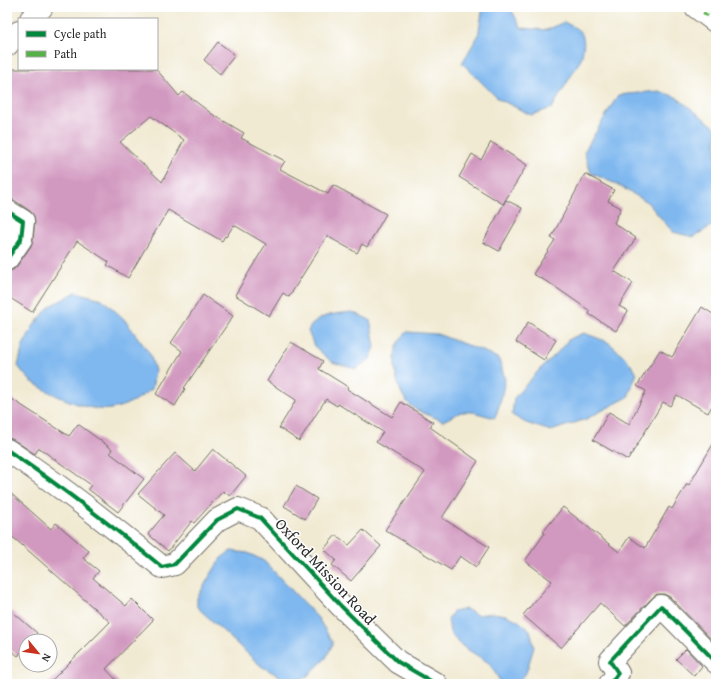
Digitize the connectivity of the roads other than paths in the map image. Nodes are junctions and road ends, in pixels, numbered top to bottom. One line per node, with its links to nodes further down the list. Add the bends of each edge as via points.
1 (42, 7): 3 (street)
2 (696, 7): 4 (street)
3 (32, 18)
4 (716, 22)
5 (18, 33): 6 (street)
6 (7, 45)
7 (7, 211): 8 (street, via 23,222 21,239)
8 (7, 259)
9 (7, 450): 11 (street, Oxford Mission Road, via 88,508 162,567 175,564 217,520 238,509 260,518 341,606 398,662)
10 (716, 662): 12 (street, via 661,606 610,661 618,673)
11 (436, 684)
12 (610, 684)

